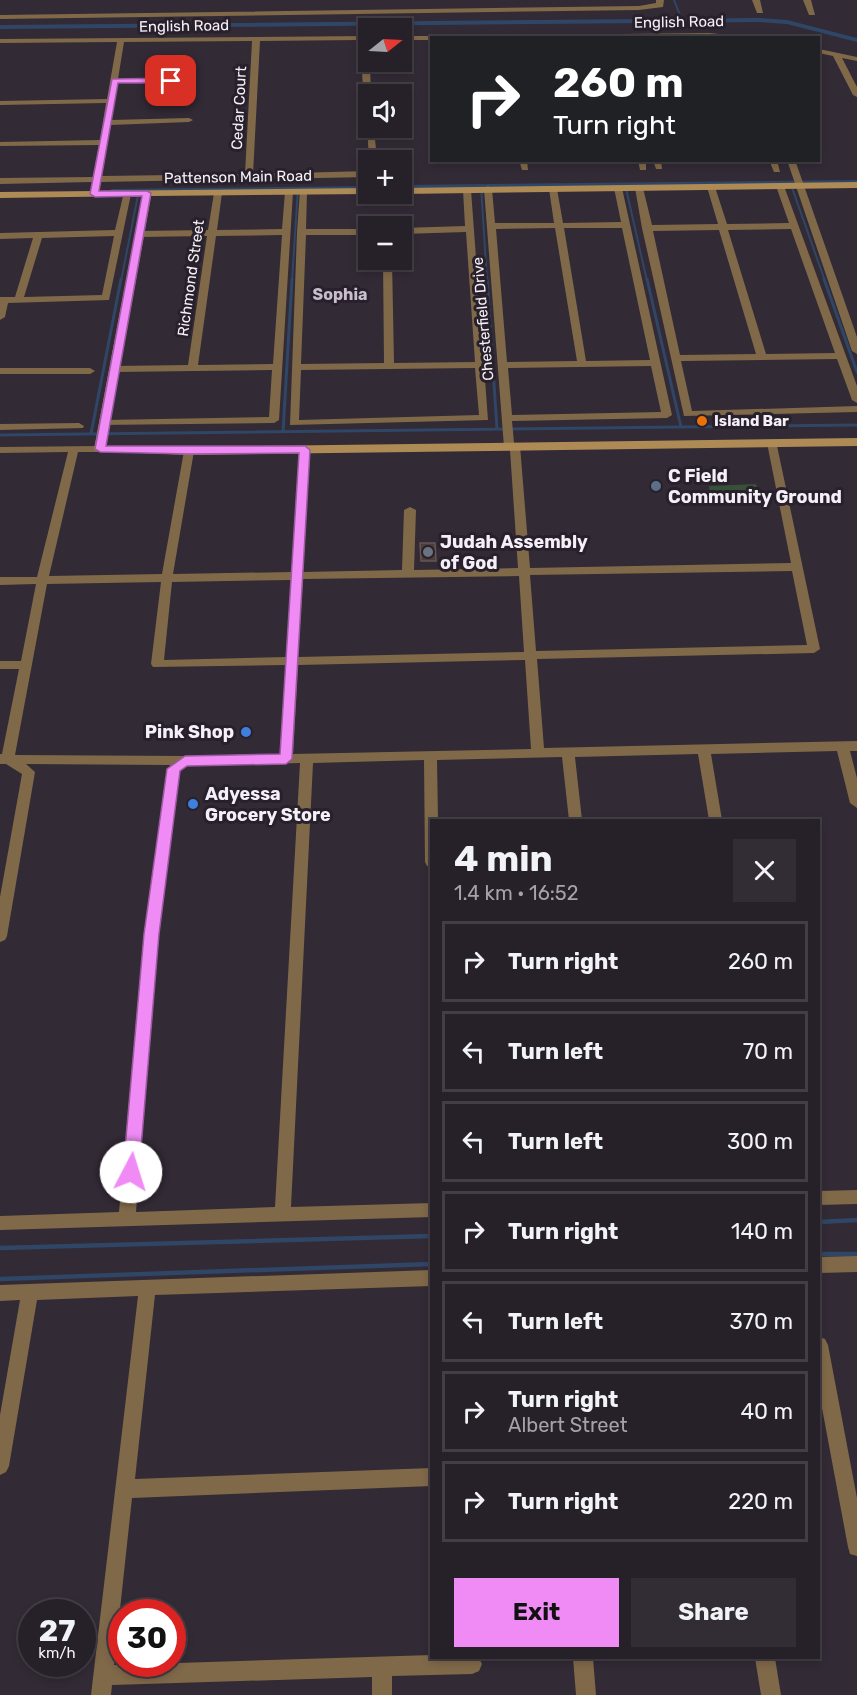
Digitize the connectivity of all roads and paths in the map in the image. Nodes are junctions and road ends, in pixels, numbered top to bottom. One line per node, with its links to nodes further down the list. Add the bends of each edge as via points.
1 (756, 0): 4 (street)
2 (807, 0): 5 (street)
3 (658, 3): 6 (street)
4 (760, 11)
5 (813, 13)
6 (0, 17)
7 (723, 36): 8 (street, English Road)
8 (738, 36)
9 (358, 38): 12 (street, English Road)
10 (412, 38): 11 (street)
11 (430, 38)
12 (256, 39): 13 (street, English Road); 31 (street, Cedar Court)
13 (121, 40): 14 (street, English Road); 18 (street)
14 (0, 42)
15 (820, 51): 16 (street)
16 (836, 54): 17 (street); 20 (street)
17 (857, 59)
18 (114, 81): 19 (street); 21 (street)
19 (190, 81)
20 (857, 95)
21 (111, 101): 22 (street); 24 (street)
22 (0, 103)
23 (189, 120): 24 (street)
24 (107, 123): 25 (street)
25 (103, 142): 26 (street); 39 (street)
26 (0, 144)
27 (773, 162): 29 (street)
28 (792, 162): 33 (street)
29 (777, 171)
30 (358, 174): 31 (street)
31 (249, 177): 39 (street)
32 (0, 181): 39 (street)
33 (800, 184): 34 (street); 35 (street); 71 (street)
34 (857, 185)
35 (783, 186): 36 (street); 54 (street)
36 (711, 187): 38 (street); 55 (street)
37 (620, 188): 38 (street); 42 (street); 52 (street)
38 (637, 188): 56 (street)
39 (96, 189): 49 (street, Pattenson Main Road); 50 (street, Pattenson Main Road)
40 (467, 189): 41 (street); 44 (street); 57 (street, Chesterfield Drive)
41 (488, 189): 42 (street); 53 (street, Chesterfield Drive)
42 (553, 189): 51 (street)
43 (358, 191): 46 (street, Pattenson Main Road)
44 (412, 191)
45 (289, 192): 46 (street, Pattenson Main Road); 48 (street, Pattenson Main Road); 60 (street)
46 (303, 192): 61 (street)
47 (147, 193): 48 (street, Pattenson Main Road); 49 (street, Pattenson Main Road); 64 (street)
48 (218, 193): 63 (street, Richmond Street)
49 (127, 194): 62 (street)
50 (0, 195)
51 (559, 225): 52 (street); 53 (street); 77 (street)
52 (627, 225): 75 (street)
53 (491, 226): 76 (street, Chesterfield Drive)
54 (795, 226): 55 (street); 72 (street)
55 (724, 227): 56 (street); 73 (street)
56 (646, 228): 74 (street)
57 (470, 230): 59 (street); 79 (street, Chesterfield Drive)
58 (358, 231): 61 (street)
59 (412, 231)
60 (285, 232): 63 (street); 81 (street)
61 (302, 232): 82 (street)
62 (119, 233): 65 (street); 68 (street, via 106,298)
63 (212, 233): 64 (street); 80 (street, Richmond Street)
64 (140, 234): 83 (street)
65 (38, 235): 66 (street); 68 (street)
66 (0, 236)
67 (387, 270): 78 (street)
68 (20, 299): 69 (street)
69 (2, 300): 70 (street)
70 (0, 317)
71 (857, 351)
72 (840, 356): 73 (street); 86 (street)
73 (762, 357): 74 (street)
74 (675, 358): 87 (street, via 688,414)
75 (656, 363): 77 (street); 88 (street, via 667,415)
76 (502, 364): 77 (street); 88 (street, Chesterfield Drive)
77 (582, 364)
78 (389, 365): 79 (street); 82 (street)
79 (478, 365): 82 (street, Chesterfield Drive, via 484,418 294,423)
80 (194, 367): 81 (street); 83 (street)
81 (277, 367): 89 (street, via 274,420)
82 (297, 367)
83 (115, 369): 89 (street)
84 (0, 371): 85 (street)
85 (90, 371)
86 (857, 400)
87 (857, 409)
88 (507, 418): 94 (street, Chesterfield Drive)
89 (104, 424): 96 (street)
90 (79, 426): 91 (street)
91 (0, 427)
92 (857, 442): 93 (street)
93 (772, 443): 94 (street); 101 (street)
94 (512, 447): 98 (street); 103 (street, Chesterfield Drive)
95 (74, 449): 96 (street); 97 (street); 106 (street)
96 (100, 449): 99 (street)
97 (0, 450)
98 (305, 450): 99 (street); 104 (street)
99 (189, 451): 105 (street)
100 (410, 510): 102 (street)
101 (796, 567): 103 (street); 108 (street, via 814,649)
102 (408, 573): 103 (street); 104 (street)
103 (523, 573): 108 (street, Chesterfield Drive)
104 (297, 574): 105 (street); 109 (street)
105 (167, 578): 106 (street); 109 (street, via 157,664)
106 (42, 580): 107 (street); 111 (street)
107 (0, 581)
108 (530, 656): 109 (street); 116 (street, Chesterfield Drive)
109 (292, 661): 120 (street)
110 (0, 665): 111 (street)
111 (27, 665): 119 (street)
112 (842, 746): 113 (street); 114 (street); 122 (street)
113 (857, 746)
114 (704, 749): 115 (street); 125 (street)
115 (568, 752): 116 (street); 124 (street)
116 (538, 753): 117 (street)
117 (430, 756): 118 (street); 123 (street)
118 (307, 758): 120 (street); 130 (street)
119 (4, 759): 121 (street); 126 (street, via 29,772)
120 (286, 759): 121 (street)
121 (185, 761): 131 (street, via 174,769 152,934)
122 (857, 803)
123 (431, 819)
124 (576, 819)
125 (716, 819)
126 (0, 936)
127 (857, 1197): 128 (street)
128 (820, 1198)
129 (430, 1210): 130 (street)
130 (283, 1214): 131 (street)
131 (127, 1219): 132 (street)
132 (0, 1223)
133 (857, 1264): 134 (street)
134 (820, 1265)
135 (430, 1278): 136 (street)
136 (147, 1289): 137 (street); 142 (street)
137 (30, 1292): 138 (street); 140 (street)
138 (0, 1293)
139 (820, 1350): 143 (street)
140 (0, 1459)
141 (430, 1477): 142 (street)
142 (123, 1489): 148 (street)
143 (857, 1547)
144 (583, 1659): 151 (street)
145 (765, 1659): 152 (street)
146 (472, 1664): 147 (street)
147 (382, 1669): 148 (street); 150 (street)
148 (104, 1675): 149 (street)
149 (101, 1695)
150 (382, 1695)
151 (586, 1695)
152 (771, 1695)

